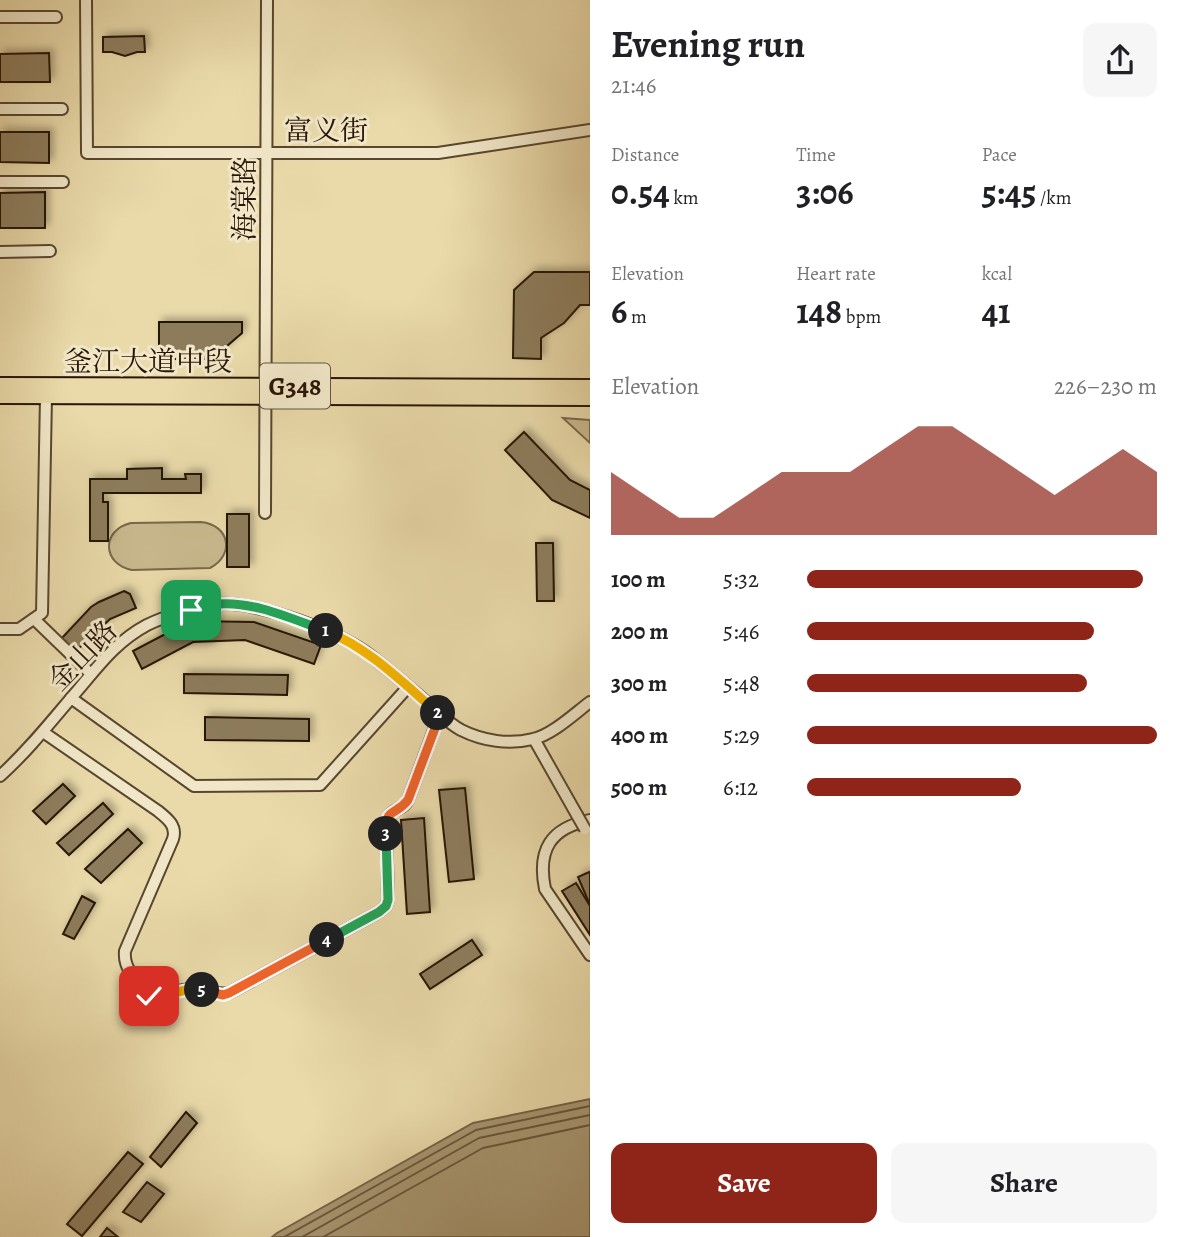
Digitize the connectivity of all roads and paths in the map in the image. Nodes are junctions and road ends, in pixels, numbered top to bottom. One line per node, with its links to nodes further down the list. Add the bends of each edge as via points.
1 (86, 0): 8 (street, 富义街, via 87,153)
2 (267, 0): 8 (street, 海棠路)
3 (0, 17): 4 (street)
4 (56, 17)
5 (0, 109): 6 (street)
6 (62, 109)
7 (590, 130): 8 (street, 富义街, via 438,153)
8 (267, 153): 16 (street, 海棠路)
9 (0, 182): 10 (street)
10 (63, 182)
11 (50, 251): 12 (street)
12 (0, 252)
13 (590, 376): 17 (main road)
14 (0, 385): 16 (main road, 釜江大道中段 / G348)
15 (590, 387): 17 (main road, 釜江大道中段 / G348)
16 (267, 391): 17 (main road, 釜江大道中段 / G348); 19 (main road, 釜江大道中段 / G348); 22 (street, 海棠路)
17 (570, 392): 20 (main road, 釜江大道中段 / G348); 21 (main road)
18 (0, 396): 19 (main road, 釜江大道中段 / G348)
19 (46, 397): 23 (street, via 42,613)
20 (590, 398)
21 (590, 410)
22 (265, 513)
23 (34, 619): 24 (street, via 19,629); 25 (street)
24 (0, 629)
25 (91, 674): 26 (street, 金山路, via 125,639 150,624 218,604 244,605 329,631 371,656); 27 (street, 金山路)
26 (408, 687): 27 (street, via 320,785 194,786); 29 (street, 金山路)
27 (71, 698): 30 (street, 金山路)
28 (590, 702): 31 (street, 金山路)
29 (440, 715): 30 (street, via 406,804 387,818 386,906 223,995 191,989 155,997 139,988 124,960 125,951 174,828 158,811); 31 (street, 金山路, via 482,739)
30 (43, 732): 32 (street, 金山路)
31 (534, 739): 33 (street, bridge)
32 (0, 776)
33 (588, 829): 34 (street, via 575,823 552,838 543,871 549,897)
34 (590, 955)

